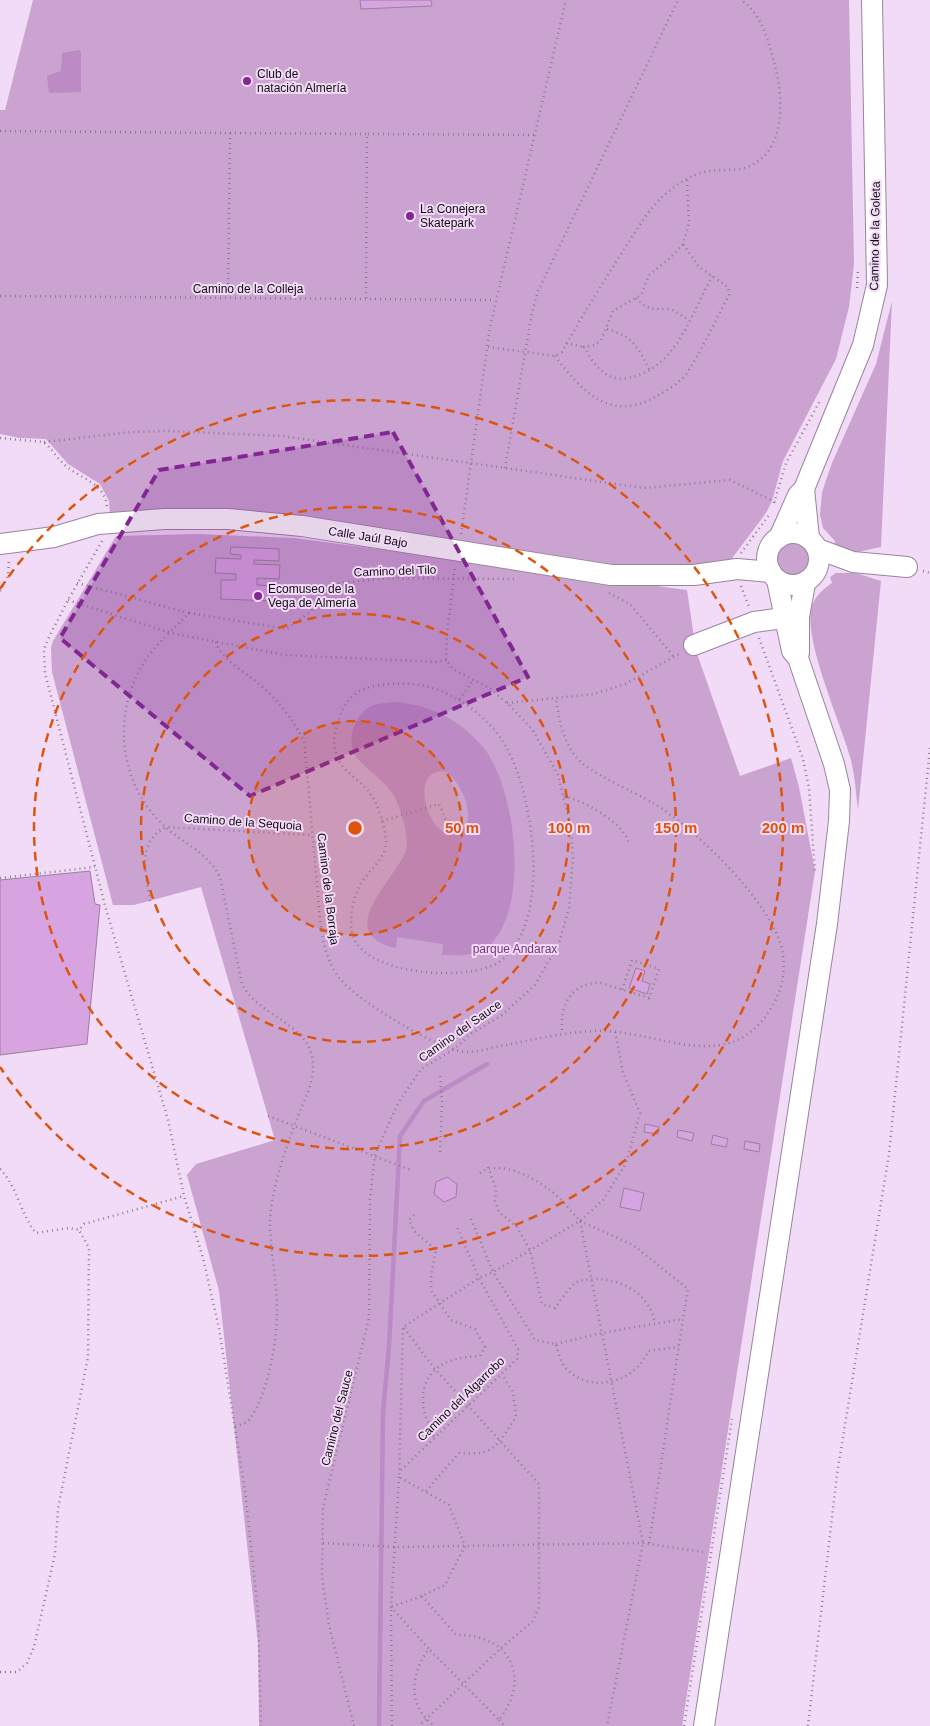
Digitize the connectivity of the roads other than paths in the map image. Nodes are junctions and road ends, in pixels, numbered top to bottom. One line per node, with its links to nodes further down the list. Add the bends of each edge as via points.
1 (872, 0): 2 (street, Camino de la Goleta, via 877,285 863,345)
2 (804, 489): 4 (street, Camino de la Goleta); 5 (street, Camino de la Goleta, via 798,495)
3 (5, 543): 5 (street, Calle Jaúl Bajo, via 54,537 108,523 164,519 270,522 611,575 694,575 739,570)
4 (813, 544): 5 (street, via 799,534 789,534); 6 (street); 8 (street, via 819,562)
5 (774, 561): 8 (street, via 796,585); 9 (street)
6 (853, 562): 7 (street); 8 (street)
7 (907, 567)
8 (810, 578): 11 (street, via 799,616)
9 (784, 618): 10 (street, via 754,622); 11 (street, via 792,651)
10 (694, 645)
11 (798, 658): 12 (street, via 834,764 840,790 840,821)
12 (704, 1726)

